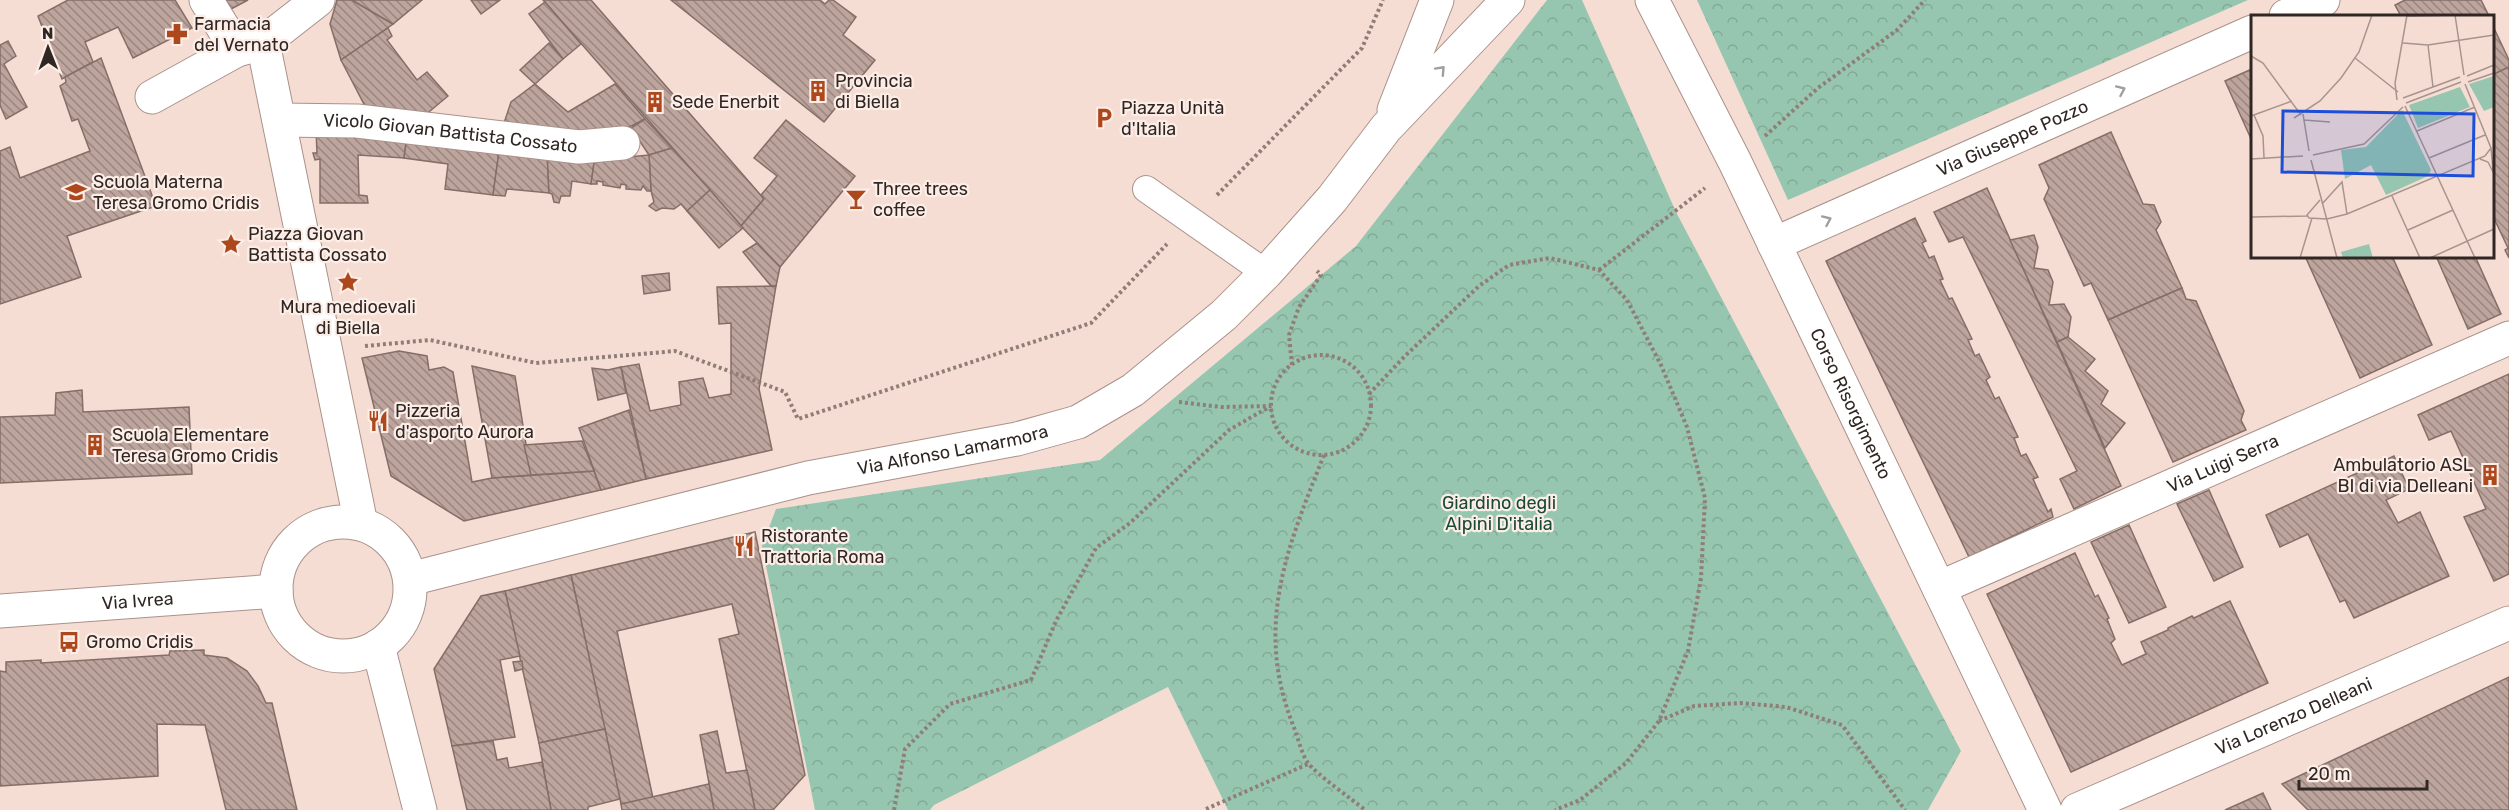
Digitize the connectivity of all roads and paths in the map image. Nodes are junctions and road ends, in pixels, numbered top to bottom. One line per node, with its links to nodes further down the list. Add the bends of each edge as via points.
1 (206, 0): 11 (street)
2 (318, 0): 11 (street)
3 (1383, 0): 18 (path, via 1362,48)
4 (1437, 0): 14 (street, Via Alfonso Lamarmora)
5 (1508, 0): 14 (street, Via Alfonso Lamarmora, one-way to 5)
6 (1652, 0): 16 (street, Corso Risorgimento)
7 (1925, 0): 16 (path, via 1897,30 1818,88)
8 (2324, 0): 9 (street)
9 (2288, 15)
10 (2251, 33): 20 (street, Via Giuseppe Pozzo, one-way to 10)
11 (250, 47): 12 (street); 13 (street)
12 (152, 97)
13 (279, 120): 15 (street, Vicolo Giovan Battista Cossato, via 357,121 579,147); 24 (street)
14 (1386, 128): 19 (street, Via Alfonso Lamarmora)
15 (623, 143)
16 (1735, 162): 20 (street, Corso Risorgimento); 21 (path)
17 (1146, 189): 18 (lane)
18 (1191, 220): 22 (lane); 24 (path, via 1091,323 798,419 785,392 675,351 536,363 430,340)
19 (1292, 244): 22 (street, Via Alfonso Lamarmora); 25 (path, via 1321,275 1299,307 1289,335)
20 (1774, 244): 32 (street, Corso Risorgimento)
21 (1599, 270): 27 (path, via 1550,258 1509,265 1479,286); 37 (path, via 1627,300 1661,365 1687,427 1705,498 1701,578 1688,651)
22 (1266, 273): 26 (street, Via Alfonso Lamarmora, via 1216,322)
23 (2509, 339): 32 (street, Via Luigi Serra)
24 (325, 350): 30 (street)
25 (1292, 365): 27 (path, via 1306,357 1338,359 1352,366); 28 (path, via 1280,375)
26 (1133, 390): 28 (path, via 1170,402); 31 (street, Via Alfonso Lamarmora, via 1078,422 1017,439 808,478)
27 (1369, 394): 29 (path, via 1371,411 1355,442)
28 (1271, 406): 29 (path, via 1277,429 1293,447 1308,454); 41 (path, via 1229,430 1130,523 1096,548 1056,621 1031,680 950,704 905,749)
29 (1324, 455): 38 (path, via 1279,586 1274,643 1284,701)
30 (361, 524): 31 (street, via 380,532 397,548); 33 (street, via 339,521 318,526 299,537 285,554)
31 (410, 579): 36 (street, via 410,599 404,617 393,634)
32 (1939, 588): 45 (street, Corso Risorgimento)
33 (276, 591): 34 (street, Via Ivrea); 36 (street, via 281,614 293,633 311,648 333,655 357,654)
34 (0, 611)
35 (2509, 624): 46 (street, Via Lorenzo Delleani)
36 (378, 646): 40 (street)
37 (1659, 721): 43 (path, via 1626,763 1580,800); 44 (path, via 1694,706 1740,702 1786,707 1842,725)
38 (1308, 764): 39 (path); 42 (path)
39 (1206, 809)
40 (420, 810)
41 (894, 810)
42 (1365, 810)
43 (1555, 810)
44 (1905, 810)
45 (2045, 810)
46 (2077, 810)

